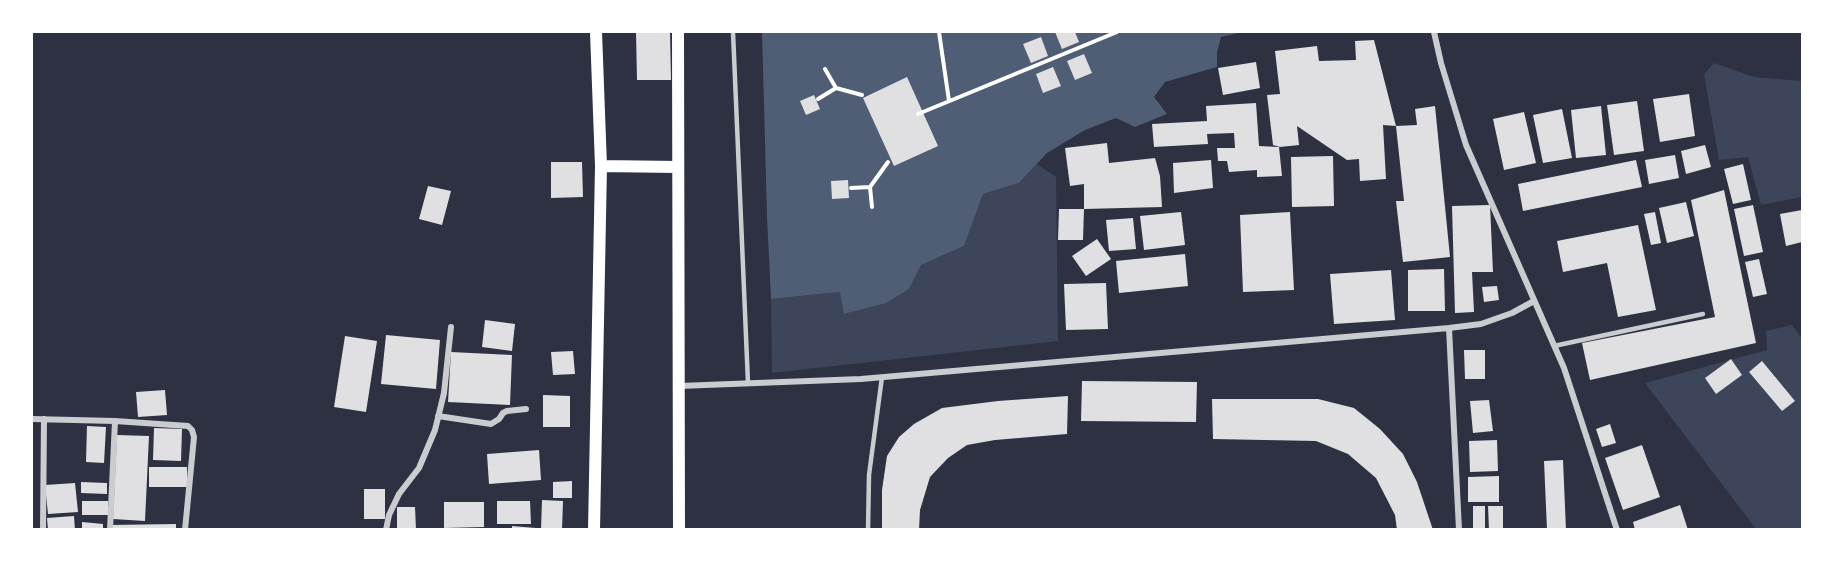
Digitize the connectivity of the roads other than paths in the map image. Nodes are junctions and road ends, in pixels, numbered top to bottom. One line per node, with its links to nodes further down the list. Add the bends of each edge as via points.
1 (596, 32): 5 (main road)
2 (678, 32): 6 (main road)
3 (733, 32): 13 (lane)
4 (1434, 32): 7 (street, via 1466,145)
5 (601, 166): 6 (main road); 24 (main road)
6 (678, 167): 14 (main road)
7 (1534, 301): 10 (street, via 1481,324); 11 (street)
8 (1703, 314): 11 (lane)
9 (450, 327): 16 (street)
10 (1449, 328): 12 (street); 27 (street)
11 (1554, 346): 28 (street)
12 (882, 377): 13 (street); 26 (lane, via 869,475)
13 (748, 384): 14 (street)
14 (679, 386): 25 (main road)
15 (526, 409): 16 (street, via 507,411 491,424)
16 (438, 416): 23 (street, via 419,468 399,494)
17 (32, 419): 18 (street)
18 (44, 419): 19 (street); 20 (street)
19 (115, 421): 21 (street); 22 (street, via 188,426 192,430)
20 (44, 530)
21 (110, 530)
22 (185, 530)
23 (386, 530)
24 (594, 530)
25 (679, 530)
26 (868, 530)
27 (1459, 530)
28 (1617, 530)

